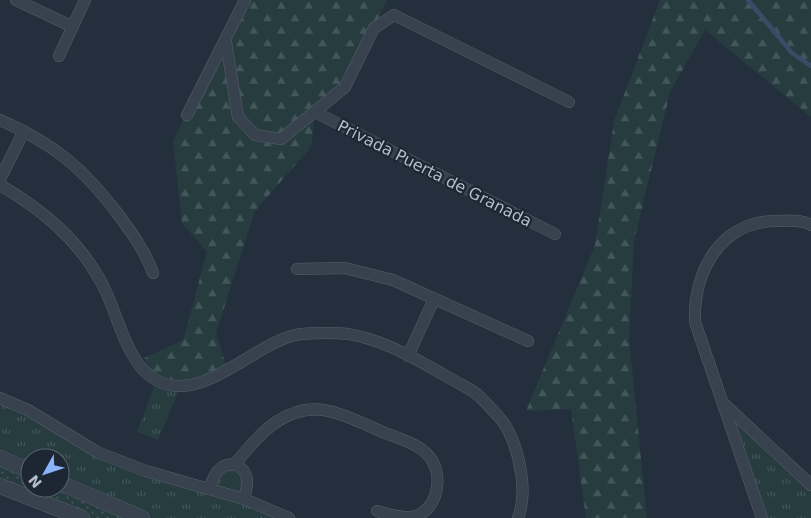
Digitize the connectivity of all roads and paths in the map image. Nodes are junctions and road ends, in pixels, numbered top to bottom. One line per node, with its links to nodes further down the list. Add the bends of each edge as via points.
1 (16, 0): 4 (street)
2 (85, 0): 4 (street)
3 (245, 0): 5 (street)
4 (73, 27): 6 (street)
5 (226, 42): 8 (street, Privada Puerta de Granada, via 238,117 255,135 281,139); 9 (street)
6 (59, 56)
7 (569, 102): 8 (street, Privada Puerta de Granada, via 394,15 374,28 345,87)
8 (315, 112): 15 (street, Privada Puerta de Granada)
9 (187, 115)
10 (0, 120): 11 (street)
11 (24, 130): 12 (street); 17 (street, via 90,178 128,228)
12 (0, 180)
13 (0, 185): 20 (street, via 36,208 83,253 101,281 136,360 156,381 180,388 209,379 279,341 301,334 357,335)
14 (811, 225): 22 (street, via 776,221 749,225 718,247 704,268 695,306 695,322)
15 (555, 234)
16 (297, 269): 18 (street, via 345,268 393,280)
17 (153, 273)
18 (434, 299): 19 (street); 20 (street)
19 (528, 341)
20 (408, 356): 35 (street, via 478,394 508,430 523,478)
21 (0, 398): 29 (street, via 28,410 97,452 146,471)
22 (723, 404): 26 (street); 36 (street)
23 (0, 458): 25 (street)
24 (235, 464): 29 (street, via 225,465 215,472); 30 (street, via 244,469 246,475 248,485); 31 (street, via 258,435 289,414 300,411 335,412 420,448 433,462 438,482 436,495 426,510 409,517)
25 (20, 467)
26 (811, 485)
27 (0, 486): 33 (street)
28 (70, 488): 32 (street)
29 (209, 488): 30 (street)
30 (244, 499): 34 (street)
31 (377, 512)
32 (133, 516)
33 (80, 518)
34 (289, 518)
35 (518, 518)
36 (762, 518)

